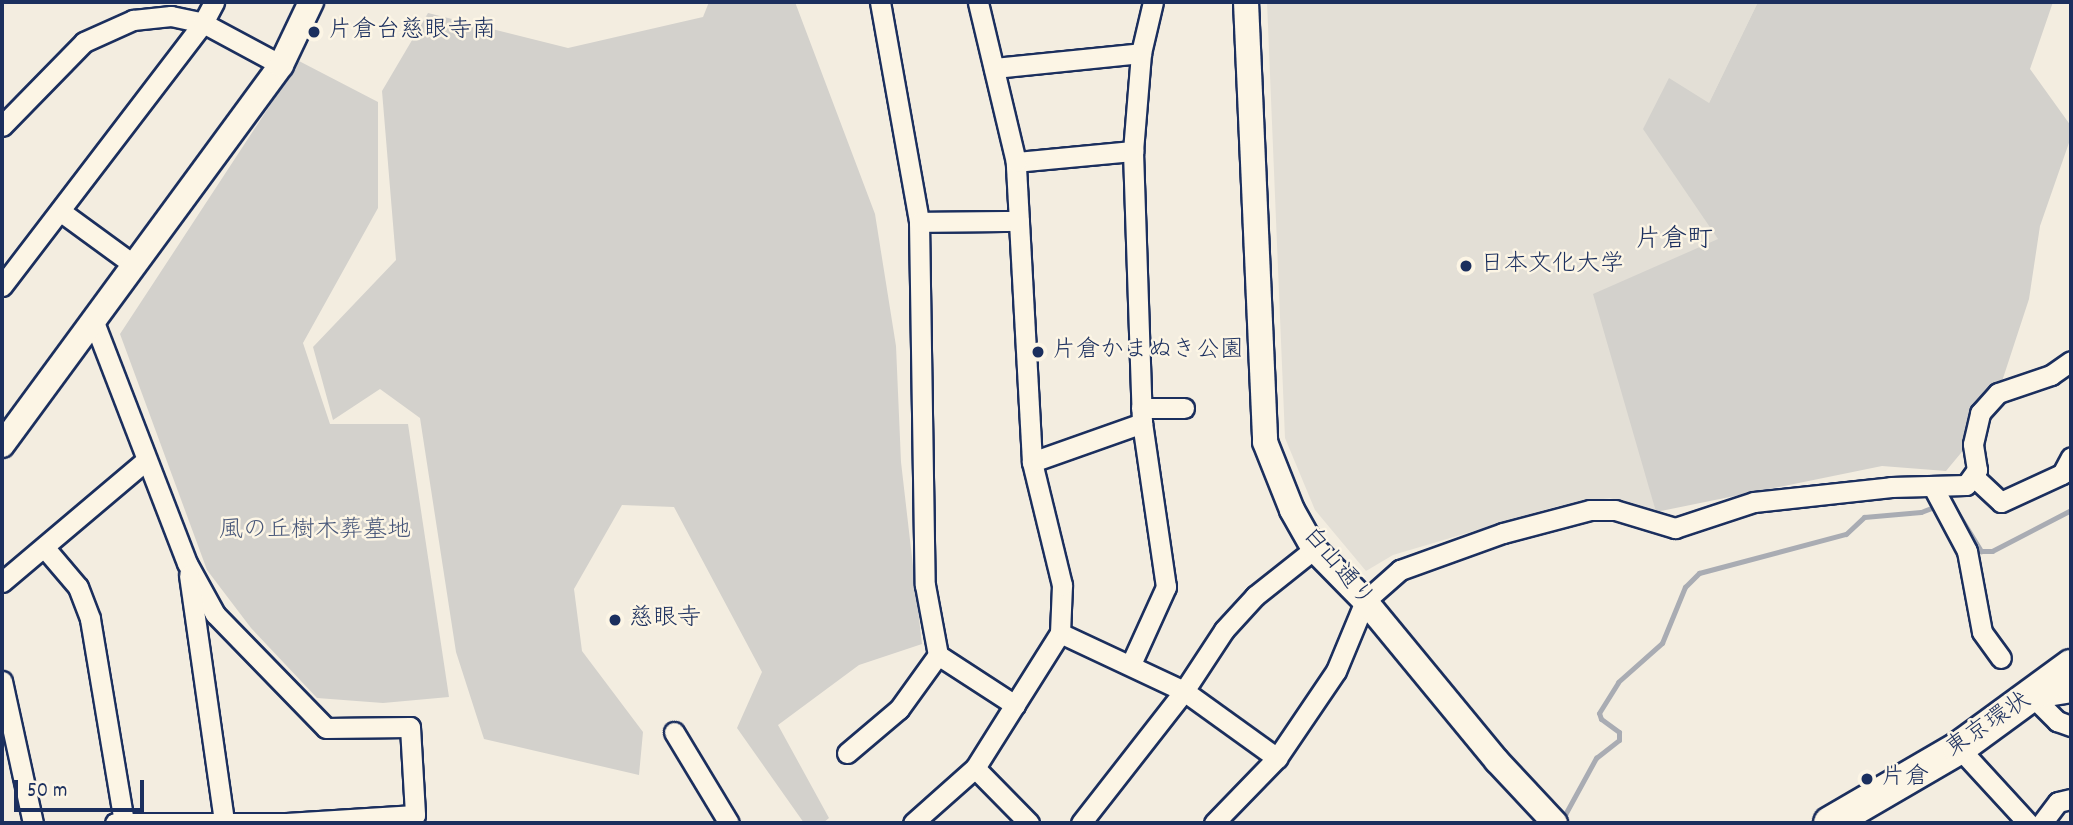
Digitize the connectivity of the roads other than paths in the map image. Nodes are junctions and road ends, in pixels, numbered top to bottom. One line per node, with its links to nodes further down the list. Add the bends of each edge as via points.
1 (214, 2): 7 (street)
2 (311, 2): 9 (street)
3 (880, 2): 16 (street)
4 (978, 2): 10 (street)
5 (1153, 2): 8 (street)
6 (1245, 2): 30 (street, 白山通り, via 1265,442 1292,510)
7 (203, 23): 9 (street); 11 (street, via 171,16 109,28 84,42); 14 (street)
8 (1141, 53): 10 (street); 12 (street)
9 (281, 65): 17 (street)
10 (994, 68): 13 (street)
11 (2, 126)
12 (1133, 151): 13 (street); 22 (street)
13 (1016, 162): 15 (street)
14 (60, 211): 17 (street); 18 (street)
15 (1019, 221): 16 (street); 26 (street)
16 (919, 222): 35 (street, via 925,585)
17 (134, 265): 19 (street)
18 (2, 286)
19 (94, 322): 23 (street); 25 (street)
20 (2071, 361): 27 (street, via 2051,375 1998,393 1979,413)
21 (1184, 408): 22 (street)
22 (1141, 416): 26 (street); 37 (street, via 1166,587)
23 (2, 445)
24 (2071, 457): 27 (street, via 2062,474 2001,502)
25 (145, 461): 29 (street); 31 (street)
26 (1032, 462): 34 (street, via 1062,585)
27 (1973, 476): 28 (street, via 1966,485)
28 (1933, 486): 33 (street, via 1755,502 1675,527 1615,510 1590,510 1503,533 1400,570); 36 (street, via 1967,551 1982,632)
29 (44, 547): 32 (street); 54 (street, via 78,587 90,619)
30 (1314, 549): 33 (street, 白山通り); 40 (street, via 1255,596 1224,630)
31 (187, 564): 51 (street); 51 (street, via 215,614 326,728 410,727 415,816 286,823)
32 (2, 582)
33 (1365, 601): 48 (street, via 1336,671); 52 (street, 白山通り, via 1497,761)
34 (1060, 633): 37 (street); 43 (street)
35 (938, 655): 43 (street); 47 (street, via 899,709)
36 (2001, 658)
37 (1131, 664): 40 (street)
38 (2071, 666): 42 (highway, 東京環状)
39 (2, 681): 53 (street)
40 (1184, 691): 48 (street); 58 (street)
41 (2071, 692): 42 (street)
42 (2034, 698): 44 (street, via 2057,721); 46 (highway, 東京環状)
43 (1015, 705): 49 (street)
44 (2071, 726)
45 (674, 732): 55 (street)
46 (1959, 748): 60 (highway, 東京環状); 61 (street)
47 (847, 752)
48 (1277, 758): 59 (street)
49 (975, 768): 56 (street); 57 (street)
50 (2071, 799): 62 (street, via 2058,802)
51 (225, 820): 54 (street)
52 (1553, 821)
53 (33, 823)
54 (119, 823)
55 (729, 823)
56 (913, 823)
57 (1029, 823)
58 (1082, 823)
59 (1214, 823)
60 (1830, 823)
61 (2028, 823)
62 (2042, 823)

